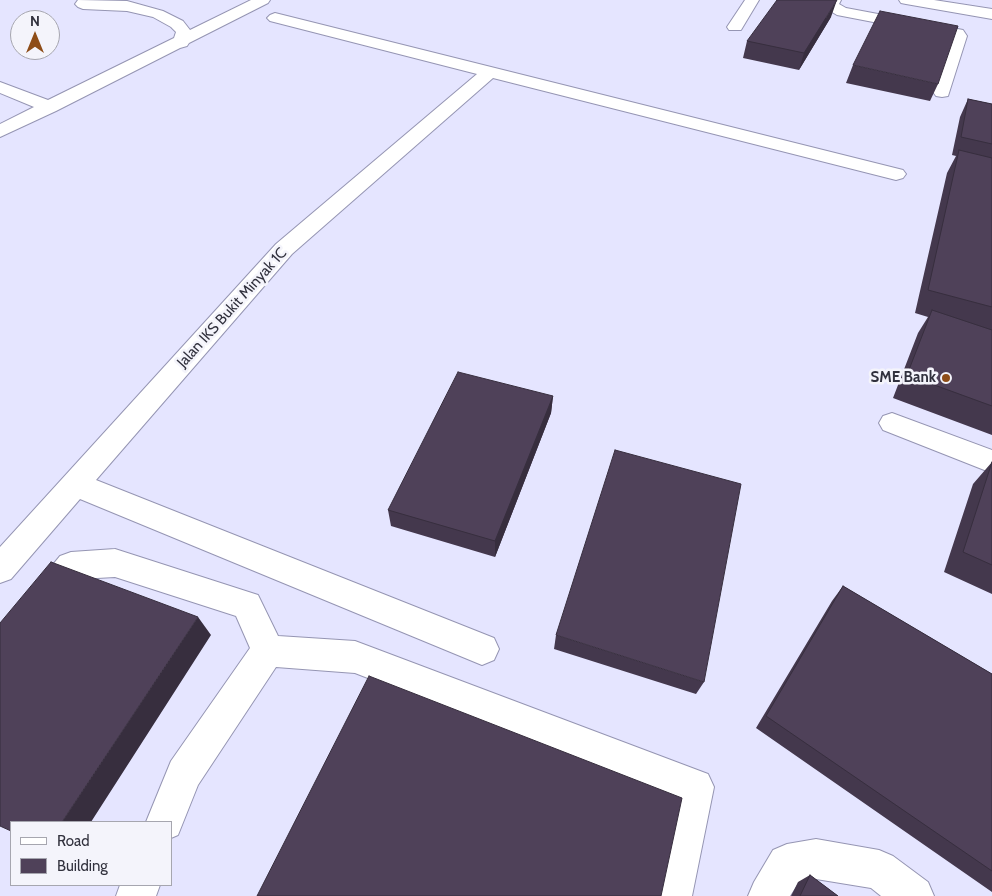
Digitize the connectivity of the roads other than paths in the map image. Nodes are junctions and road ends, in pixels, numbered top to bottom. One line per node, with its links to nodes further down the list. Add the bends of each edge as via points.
1 (85, 0): 6 (street, via 83,4)
2 (263, 0): 11 (street)
3 (752, 0): 10 (street)
4 (834, 0): 14 (street, via 830,6 842,12 957,33 959,36)
5 (906, 0): 7 (street)
6 (126, 3): 11 (street, via 176,24 184,32)
7 (942, 3): 8 (street)
8 (992, 14)
9 (274, 18): 12 (street)
10 (735, 27)
11 (181, 43): 15 (street)
12 (489, 72): 17 (street); 20 (street, Jalan IKS Bukit Minyak 1C, via 284,249)
13 (0, 87): 15 (street)
14 (942, 92)
15 (50, 107): 16 (street)
16 (0, 131)
17 (896, 174)
18 (892, 423): 19 (street)
19 (992, 462)
20 (75, 484): 21 (street, Jalan IKS Bukit Minyak 1C); 22 (street)
21 (0, 569)
22 (482, 648)
23 (268, 651): 24 (street, via 247,605 115,563 71,566); 25 (street, via 184,774); 26 (street, via 355,657 695,788)
24 (0, 654)
25 (165, 821)
26 (672, 896)
27 (768, 896): 28 (street, via 787,864 816,859 879,870)
28 (914, 896)

